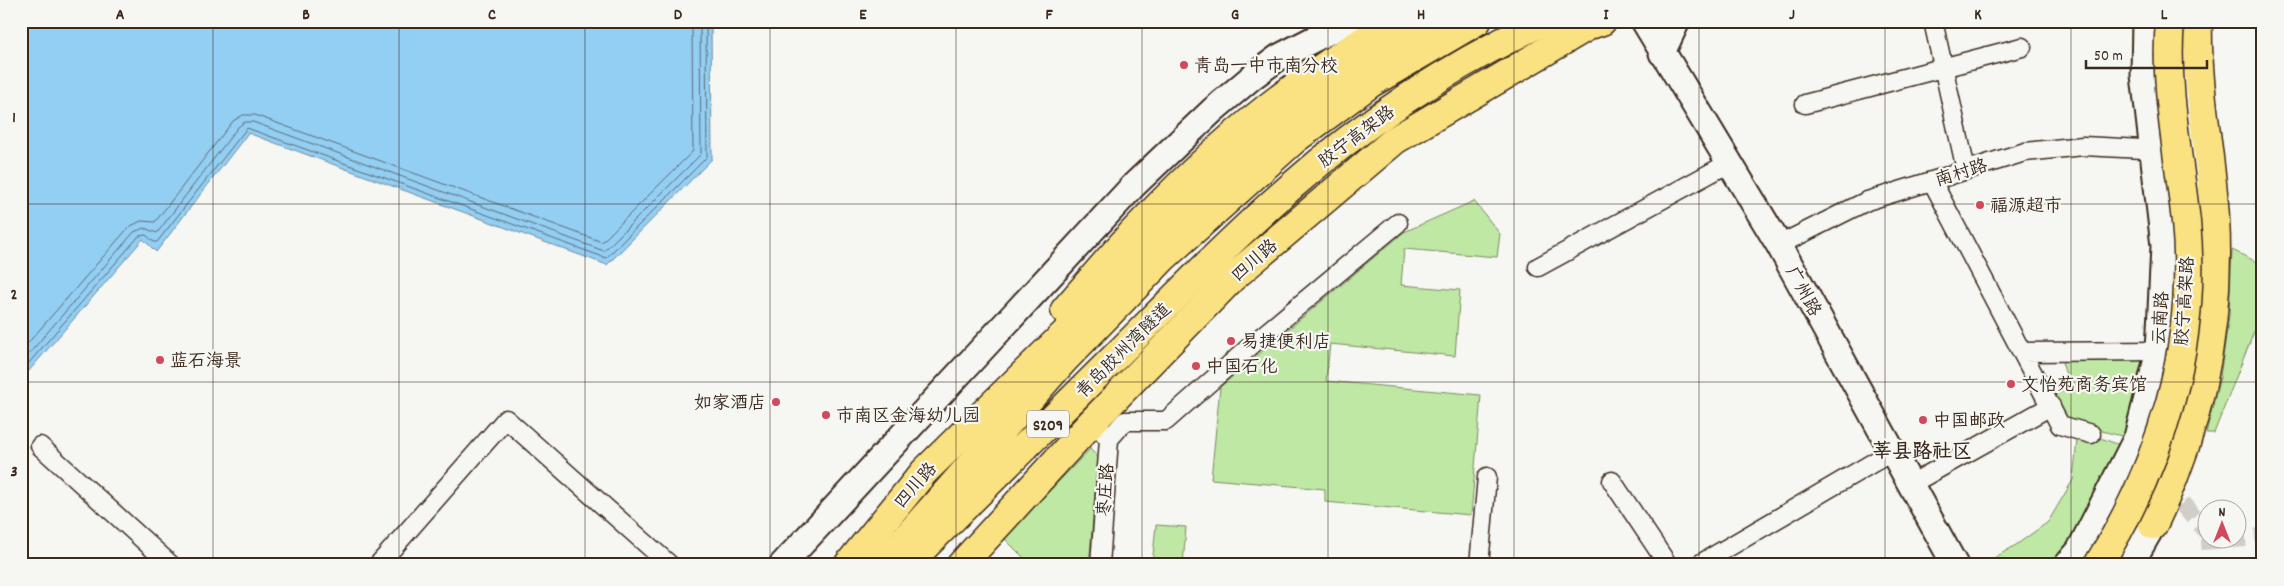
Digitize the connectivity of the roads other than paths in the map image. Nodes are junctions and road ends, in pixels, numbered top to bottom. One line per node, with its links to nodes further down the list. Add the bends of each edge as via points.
1 (1349, 21): 42 (street, via 1279,57 1252,77 1142,178)
2 (1398, 21): 29 (main road, via 1341,54 1252,119 1198,167 1056,320)
3 (1440, 21): 29 (main road, 四川路, via 1343,75 1228,168)
4 (1477, 21): 44 (main road, via 1371,83 1295,139 1164,257 1064,360)
5 (1544, 21): 26 (main road, 胶宁高架路, via 1492,48 1395,107 1294,184)
6 (1602, 21): 31 (main road, 四川路, via 1395,140 1232,278)
7 (1644, 21): 15 (street, 广州路)
8 (1677, 21): 15 (street)
9 (1933, 21): 16 (street)
10 (2145, 21): 18 (street, 云南路, via 2144,75)
11 (2170, 21): 53 (main road, 胶宁高架路, bridge, via 2171,107 2188,253 2184,334 2172,396 2154,456 2125,521)
12 (2186, 21): 19 (street, 云南路, via 2185,86)
13 (2198, 21): 38 (main road, via 2197,51 2217,260 2206,374 2191,432)
14 (2022, 47): 16 (street)
15 (1662, 53): 20 (street, 广州路)
16 (1943, 68): 17 (street); 21 (street)
17 (1805, 104)
18 (2154, 150): 19 (street, 南村路); 21 (street, 南村路, via 2083,146 2043,150); 27 (street, 云南路, via 2164,246)
19 (2192, 151): 54 (street, 云南路, via 2201,265 2194,338 2184,395 2166,448 2130,533)
20 (1729, 163): 24 (street, 广州路); 25 (street)
21 (1966, 170): 22 (street, 南村路)
22 (1932, 181): 24 (street, 南村路, via 1867,201); 28 (street)
23 (1398, 223): 31 (street, via 1166,421 1125,421)
24 (1779, 245): 34 (street, 广州路)
25 (1538, 267)
26 (1190, 283): 45 (main road, 青岛胶州湾隧道 / S209)
27 (2159, 351): 28 (street); 52 (street, 云南路, via 2137,437 2079,551)
28 (2022, 352): 30 (street)
29 (996, 401): 43 (main road, 四川路, via 924,472)
30 (2051, 406): 32 (street, via 2060,425); 37 (street)
31 (1101, 431): 46 (main road, 四川路); 47 (street, 枣庄路)
32 (2091, 434)
33 (40, 446): 39 (street)
34 (1892, 451): 37 (street, 广州路); 50 (street)
35 (1487, 477): 48 (street)
36 (1612, 481): 49 (street)
37 (1911, 484): 51 (street, 广州路)
38 (2153, 525): 55 (street)
39 (171, 565)
40 (378, 565): 41 (street, via 506,419)
41 (670, 565)
42 (782, 565)
43 (848, 565)
44 (882, 565)
45 (906, 565)
46 (961, 565)
47 (1100, 565)
48 (1479, 565)
49 (1668, 565)
50 (1698, 565)
51 (1955, 565)
52 (2067, 565)
53 (2098, 565)
54 (2109, 565)
55 (2130, 565)

